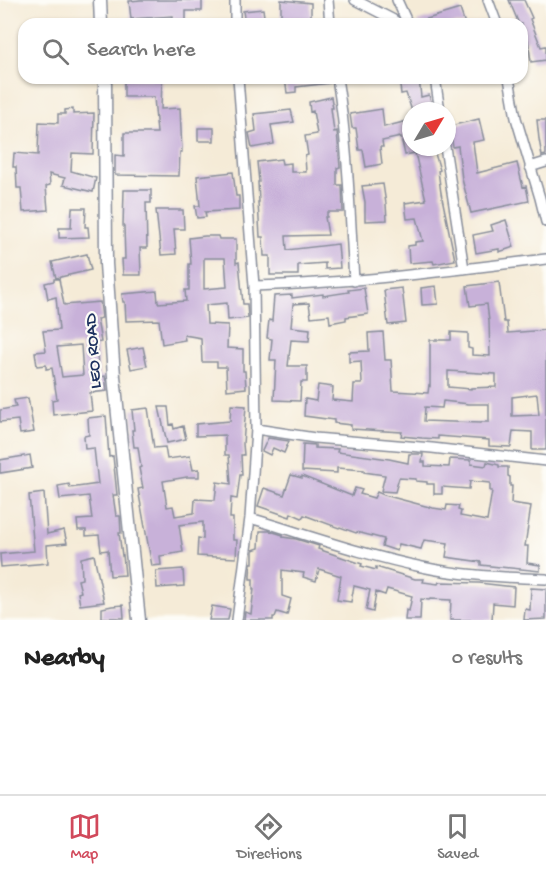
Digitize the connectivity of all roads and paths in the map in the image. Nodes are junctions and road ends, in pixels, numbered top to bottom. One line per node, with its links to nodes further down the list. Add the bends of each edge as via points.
1 (100, 0): 7 (street)
2 (235, 0): 8 (street)
3 (328, 0): 9 (street)
4 (356, 0): 10 (street)
5 (397, 0): 11 (street)
6 (488, 0): 12 (street)
7 (102, 18)
8 (235, 18)
9 (330, 18)
10 (388, 18)
11 (405, 18)
12 (494, 18)
13 (105, 84): 31 (street, LEO ROAD, via 106,264)
14 (238, 84): 26 (street)
15 (338, 84): 25 (street)
16 (436, 84): 18 (street)
17 (510, 84): 21 (street)
18 (439, 102)
19 (446, 156): 24 (street)
20 (546, 162): 21 (street)
21 (530, 167): 22 (street)
22 (546, 222)
23 (546, 259): 24 (street)
24 (464, 269): 25 (street)
25 (354, 280): 26 (street)
26 (254, 286): 27 (street)
27 (256, 429): 28 (street); 29 (street)
28 (546, 461)
29 (250, 518): 30 (street, via 425,568); 32 (street)
30 (546, 579)
31 (139, 620)
32 (237, 620)

